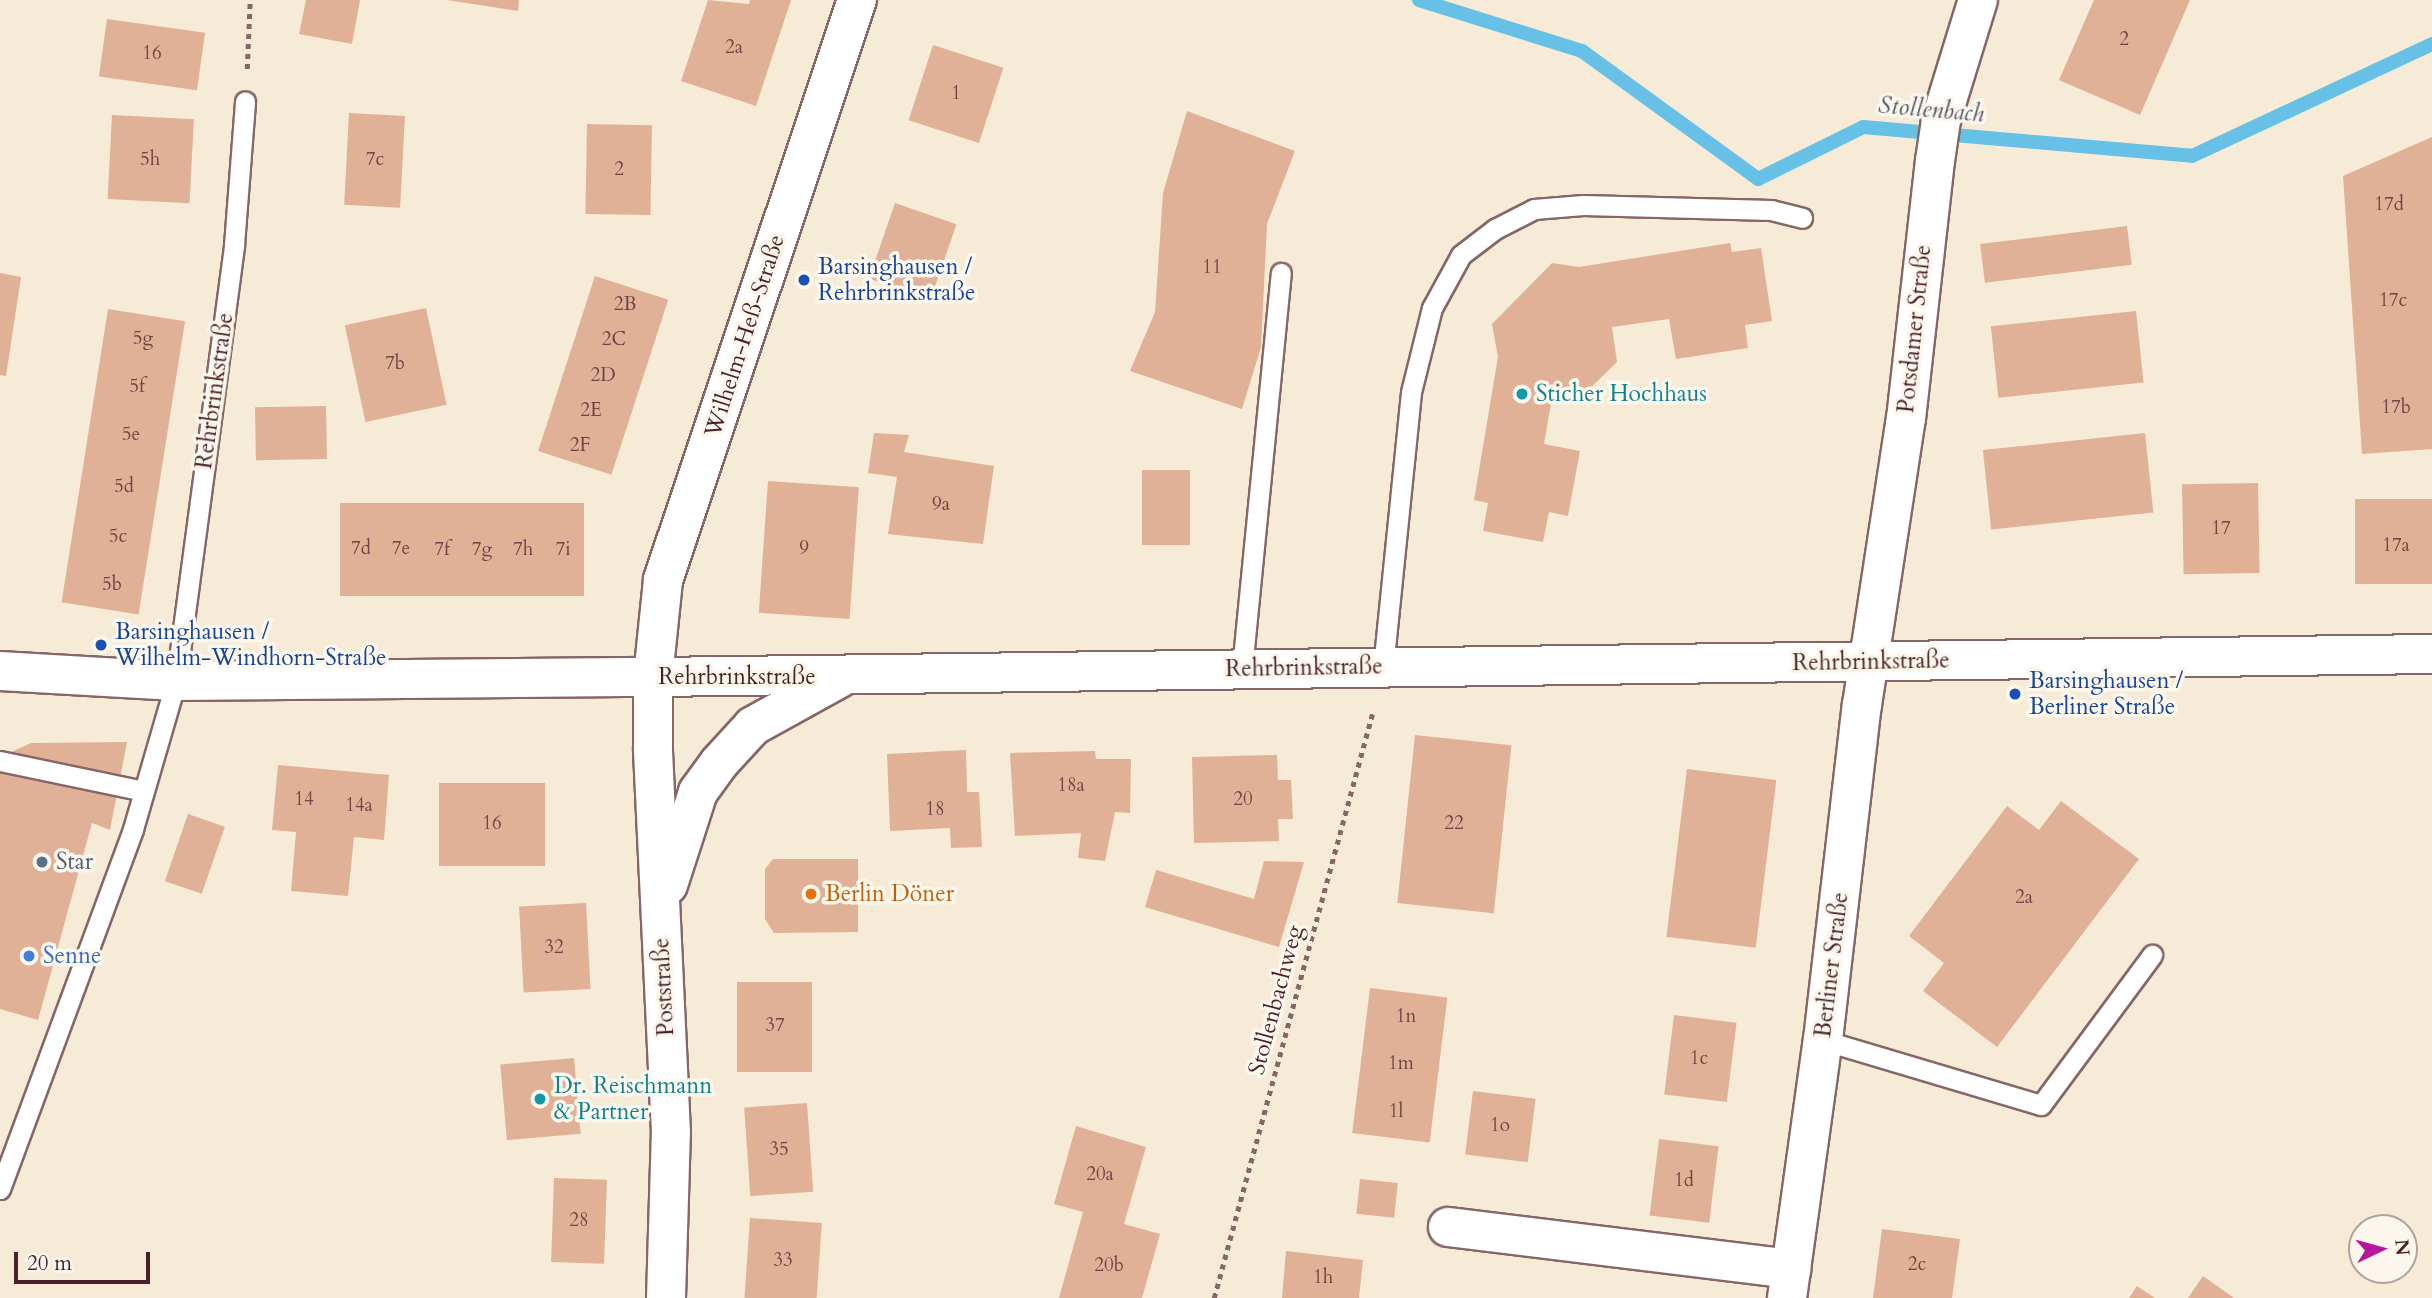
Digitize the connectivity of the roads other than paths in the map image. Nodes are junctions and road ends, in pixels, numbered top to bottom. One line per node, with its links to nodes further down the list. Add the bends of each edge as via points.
1 (857, 0): 11 (main road, Wilhelm-Heß-Straße, via 663,580)
2 (1978, 0): 7 (main road, Potsdamer Straße, via 1941,120 1906,419)
3 (245, 101): 13 (lane, Rehrbrinkstraße, via 234,245)
4 (1802, 219): 8 (lane, via 1771,210 1583,205 1534,209 1495,229 1461,255 1432,308 1411,392)
5 (1281, 274): 9 (lane)
6 (2432, 654): 7 (main road, Rehrbrinkstraße)
7 (1870, 662): 8 (main road, Rehrbrinkstraße); 18 (main road, Berliner Straße)
8 (1383, 668): 9 (main road, Rehrbrinkstraße)
9 (1241, 669): 12 (main road, Rehrbrinkstraße)
10 (0, 671): 13 (main road, Rehrbrinkstraße)
11 (653, 677): 12 (main road, Rehrbrinkstraße); 13 (main road, Rehrbrinkstraße); 16 (main road, Poststraße)
12 (842, 677): 16 (main road, via 753,726 719,763 698,792)
13 (176, 681): 15 (lane)
14 (0, 761): 15 (lane)
15 (144, 791): 19 (lane)
16 (660, 910): 22 (main road, Poststraße, via 671,1133)
17 (2152, 955): 18 (lane, via 2041,1105)
18 (1823, 1040): 21 (main road, Berliner Straße)
19 (0, 1189)
20 (1448, 1227): 21 (main road, Berliner Straße)
21 (1789, 1283)
22 (666, 1298)

